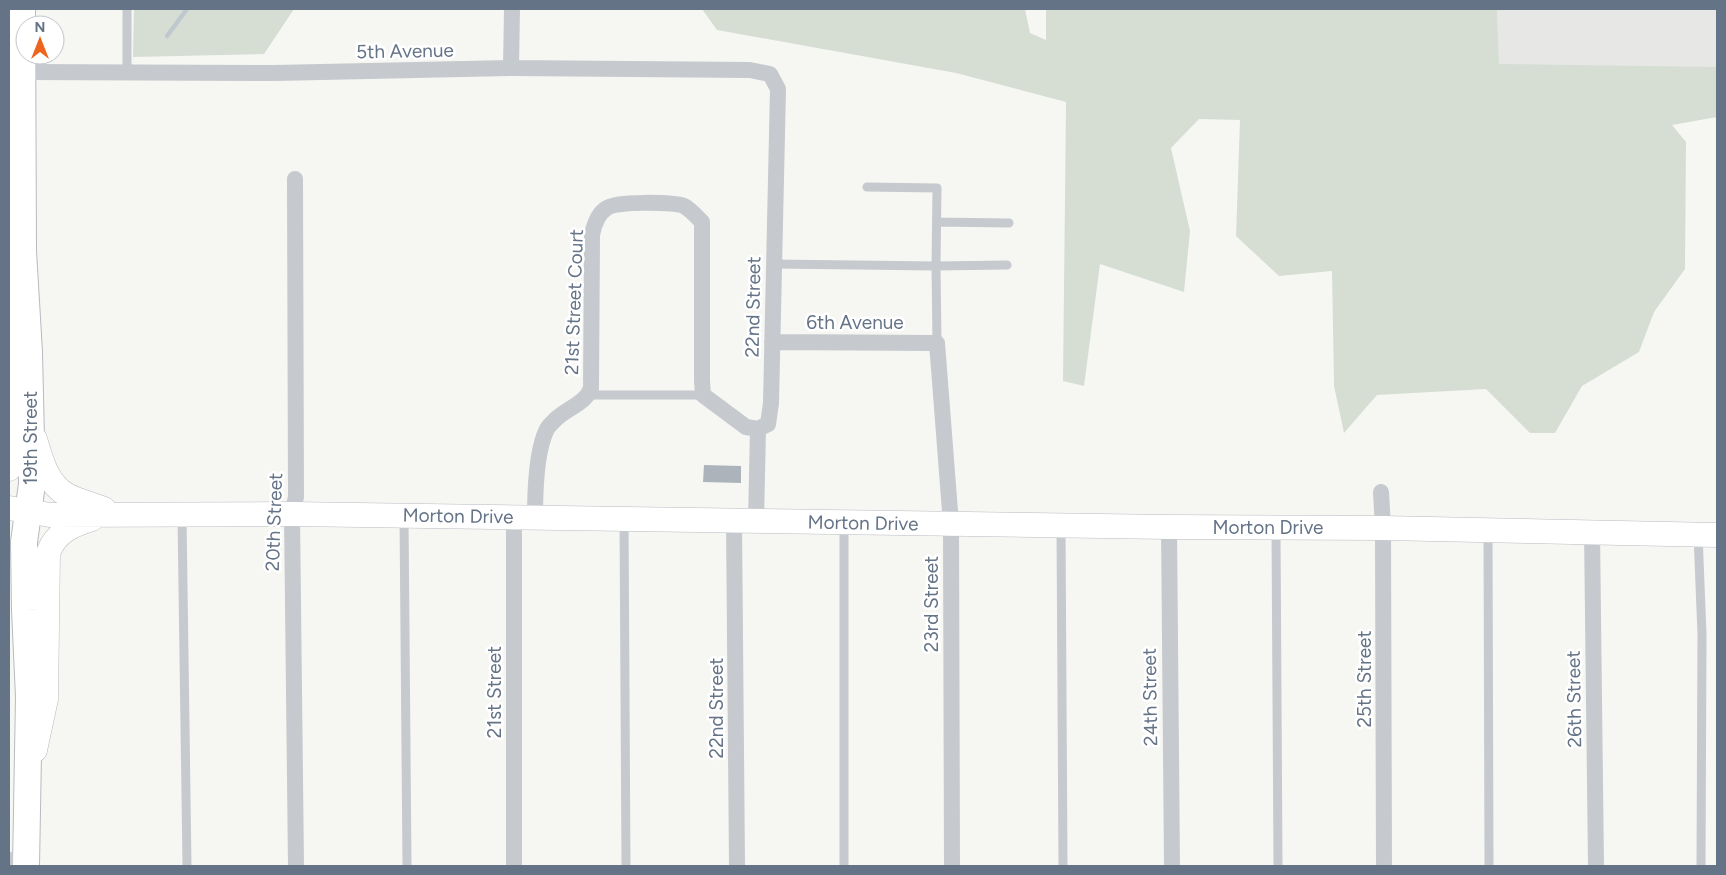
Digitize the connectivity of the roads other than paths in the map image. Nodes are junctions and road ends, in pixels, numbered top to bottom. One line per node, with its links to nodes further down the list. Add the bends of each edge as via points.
1 (22, 9): 5 (main road, 19th Street)
2 (127, 9): 6 (lane)
3 (512, 9): 4 (street)
4 (510, 68): 6 (street, 5th Avenue, via 274,73); 7 (street, 5th Avenue, via 750,70 770,74)
5 (23, 72): 6 (street, 5th Avenue); 12 (main road, 19th Street)
6 (127, 72)
7 (778, 89): 13 (street, 22nd Street)
8 (295, 179): 27 (street, 20th Street, via 296,497)
9 (866, 187): 10 (lane, via 937,188)
10 (937, 222): 11 (lane); 15 (lane)
11 (1009, 223)
12 (18, 247): 20 (main road, 19th Street); 22 (street, via 10,296)
13 (774, 264): 15 (lane); 16 (street, 22nd Street)
14 (1007, 265): 15 (lane)
15 (936, 266): 17 (lane)
16 (772, 342): 17 (street, 6th Avenue); 21 (street, 22nd Street, via 770,415 768,424)
17 (937, 343): 33 (street, 23rd Street)
18 (589, 395): 19 (lane); 19 (street, 21st Street Court, via 592,388 592,235 599,216 605,208 615,204 685,206 702,222); 29 (street, 21st Street Court, via 547,428)
19 (703, 395): 21 (street, via 746,427)
20 (31, 429): 24 (main road, 19th Street, via 32,484); 25 (street, via 46,473 59,489 68,496)
21 (758, 429): 31 (street, 22nd Street)
22 (9, 469)
23 (1381, 492): 37 (street, 25th Street)
24 (19, 509): 25 (street, Morton Drive, via 50,515); 42 (main road, 19th Street)
25 (114, 514): 26 (street, Morton Drive); 43 (street, via 76,524 61,532 48,553 46,699)
26 (182, 514): 27 (street, Morton Drive); 47 (lane)
27 (292, 514): 28 (street, Morton Drive); 48 (street, 20th Street)
28 (404, 515): 29 (street, Morton Drive); 49 (lane)
29 (525, 518): 30 (street, Morton Drive); 50 (street, 21st Street)
30 (624, 519): 31 (street, Morton Drive); 51 (lane)
31 (745, 520): 32 (street, Morton Drive); 52 (street, 22nd Street)
32 (844, 523): 33 (street, Morton Drive); 53 (lane)
33 (951, 524): 34 (street, Morton Drive); 54 (street, 23rd Street)
34 (1061, 526): 35 (street, Morton Drive); 55 (lane)
35 (1168, 527): 36 (street, Morton Drive); 56 (street, 24th Street)
36 (1276, 527): 37 (street, Morton Drive); 57 (lane)
37 (1384, 528): 38 (street, Morton Drive); 58 (street, 25th Street)
38 (1488, 531): 39 (street, Morton Drive); 59 (lane)
39 (1592, 531): 40 (street, Morton Drive); 60 (street, 26th Street)
40 (1708, 534): 61 (lane, via 1702,634)
41 (9, 549): 42 (street)
42 (25, 588): 43 (main road, 19th Street, via 29,698)
43 (27, 786): 46 (main road, 19th Street)
44 (9, 860): 45 (street)
45 (18, 866)
46 (26, 866)
47 (187, 866)
48 (296, 866)
49 (407, 866)
50 (514, 866)
51 (626, 866)
52 (737, 866)
53 (844, 866)
54 (952, 866)
55 (1063, 866)
56 (1172, 866)
57 (1278, 866)
58 (1384, 866)
59 (1489, 866)
60 (1596, 866)
61 (1701, 866)

